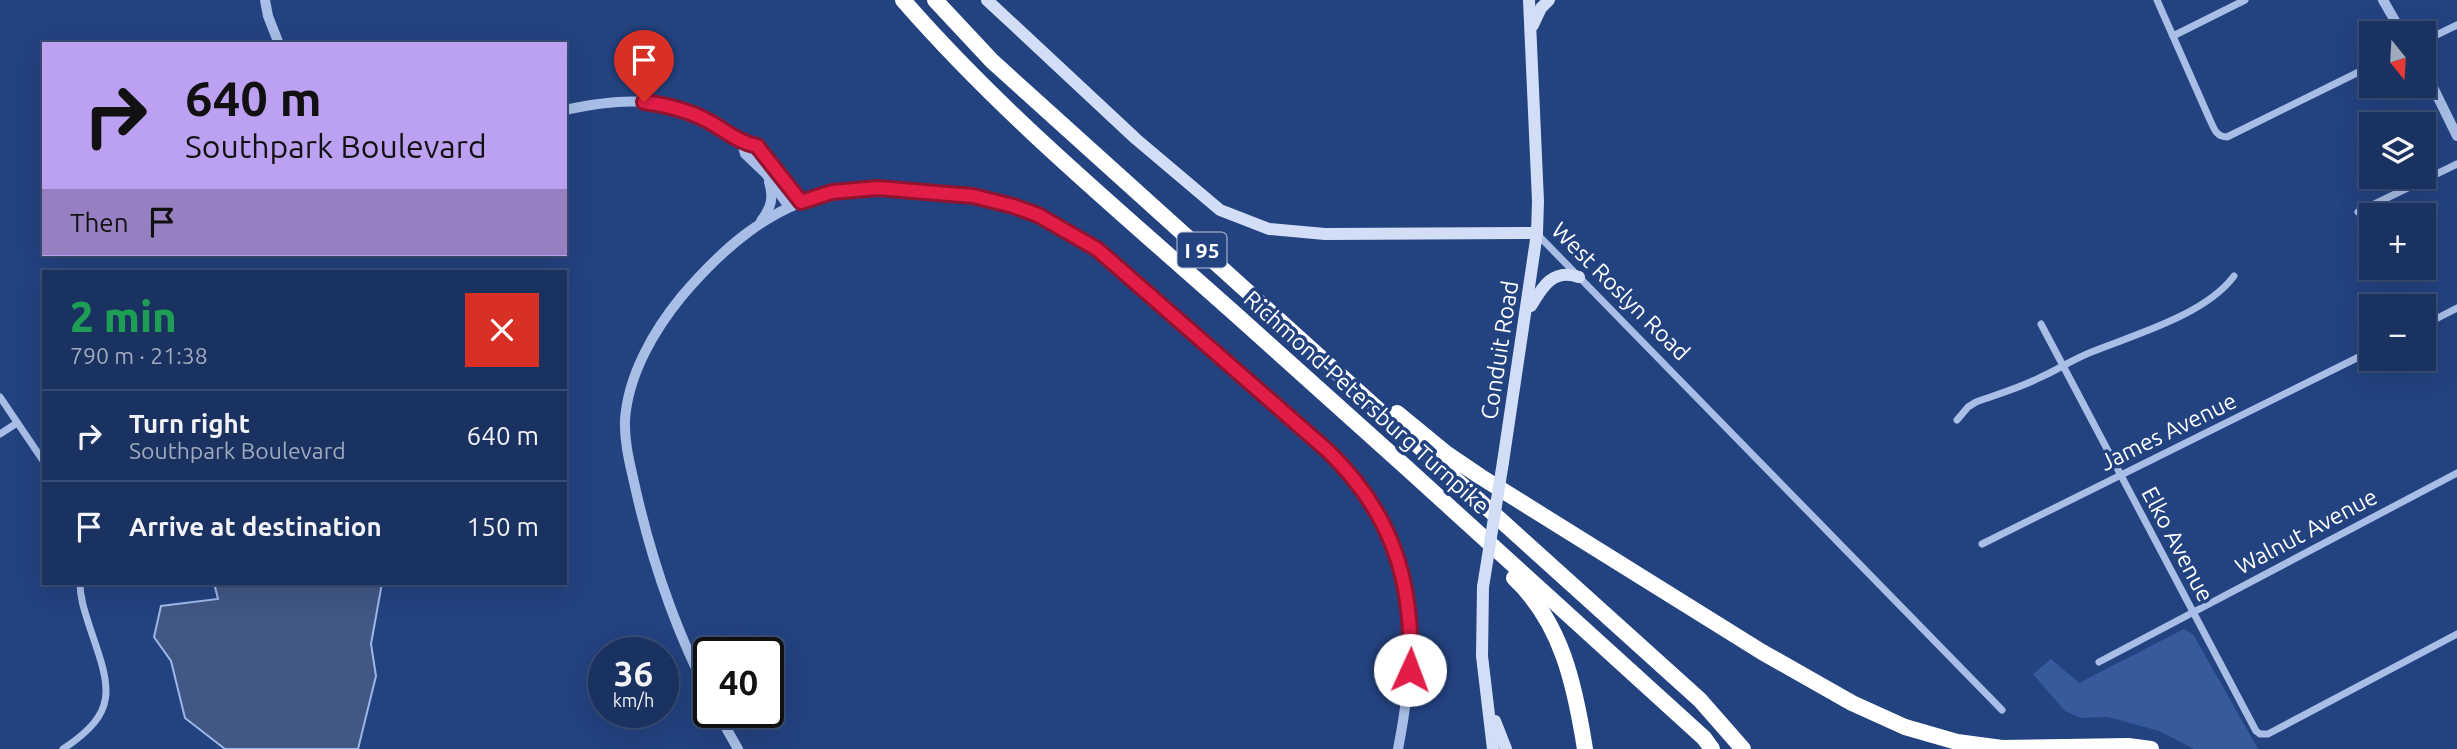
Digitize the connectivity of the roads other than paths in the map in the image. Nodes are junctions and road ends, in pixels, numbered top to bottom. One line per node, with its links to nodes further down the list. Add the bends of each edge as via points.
1 (265, 0): 15 (street)
2 (903, 0): 44 (highway, Richmond-Petersburg Turnpike / I 95, via 964,66 1068,165)
3 (935, 0): 34 (highway, Richmond-Petersburg Turnpike / I 95, via 992,61)
4 (987, 0): 27 (main road, West Roslyn Road, via 1220,210 1269,229 1325,234)
5 (1529, 0): 12 (main road, Conduit Road)
6 (1549, 0): 12 (main road)
7 (2157, 0): 14 (street)
8 (2245, 0): 14 (street)
9 (2384, 0): 10 (street)
10 (2395, 21)
11 (2457, 24): 13 (street)
12 (1530, 32): 27 (main road, Conduit Road)
13 (2436, 35)
14 (2173, 36): 16 (street, via 2218,135 2227,136)
15 (278, 42)
16 (2359, 72)
17 (2436, 93): 19 (street)
18 (567, 110): 20 (street, via 625,100 664,105 708,121)
19 (2457, 136)
20 (742, 143): 22 (street, via 745,154); 23 (street, via 757,146)
21 (2457, 164): 25 (street)
22 (766, 174): 24 (street); 26 (street, via 772,200)
23 (801, 202): 24 (street); 56 (street, via 832,192 878,188 973,196 1038,215 1097,249 1328,451 1367,497 1400,564 1411,635)
24 (789, 207): 26 (street)
25 (2358, 212)
26 (757, 226): 49 (street, via 708,266 670,312 643,356 625,419 644,527)
27 (1537, 233): 28 (street, West Roslyn Road); 31 (main road, Conduit Road)
28 (1579, 276): 31 (main road, via 1551,279); 52 (street, West Roslyn Road)
29 (2234, 276): 36 (street, via 2219,293 2180,314)
30 (2457, 308): 32 (street)
31 (1527, 313): 51 (main road, Conduit Road, bridge, via 1483,587 1482,656)
32 (2436, 319)
33 (2041, 324): 36 (street, Elko Avenue)
34 (1307, 344): 61 (highway, Richmond-Petersburg Turnpike / I 95, via 1700,700); 62 (highway, via 1480,477 1762,652 1876,715 1972,745)
35 (2359, 357): 43 (street, James Avenue)
36 (2062, 366): 38 (street, via 1976,402); 43 (street, Elko Avenue)
37 (0, 397): 39 (street)
38 (1957, 420)
39 (17, 422): 40 (street); 41 (street)
40 (0, 434)
41 (42, 459)
42 (2457, 473): 47 (street, Walnut Avenue)
43 (2120, 476): 45 (street, James Avenue); 47 (street, Elko Avenue)
44 (1439, 496): 59 (highway, via 1464,531 1545,615 1568,666); 60 (highway, Richmond-Petersburg Turnpike / I 95)
45 (1982, 544)
46 (80, 585): 54 (street, via 103,668 106,698 93,727)
47 (2192, 612): 48 (street, Elko Avenue, via 2256,731 2264,735); 50 (street, Walnut Avenue)
48 (2457, 634)
49 (693, 659)
50 (2099, 662)
51 (1488, 705): 57 (main road, Conduit Road); 58 (main road, Conduit Road)
52 (2002, 710)
53 (727, 728): 55 (street)
54 (63, 749)
55 (738, 749)
56 (1398, 749)
57 (1493, 749)
58 (1506, 749)
59 (1585, 749)
60 (1712, 749)
61 (1743, 749)
62 (2151, 749)

